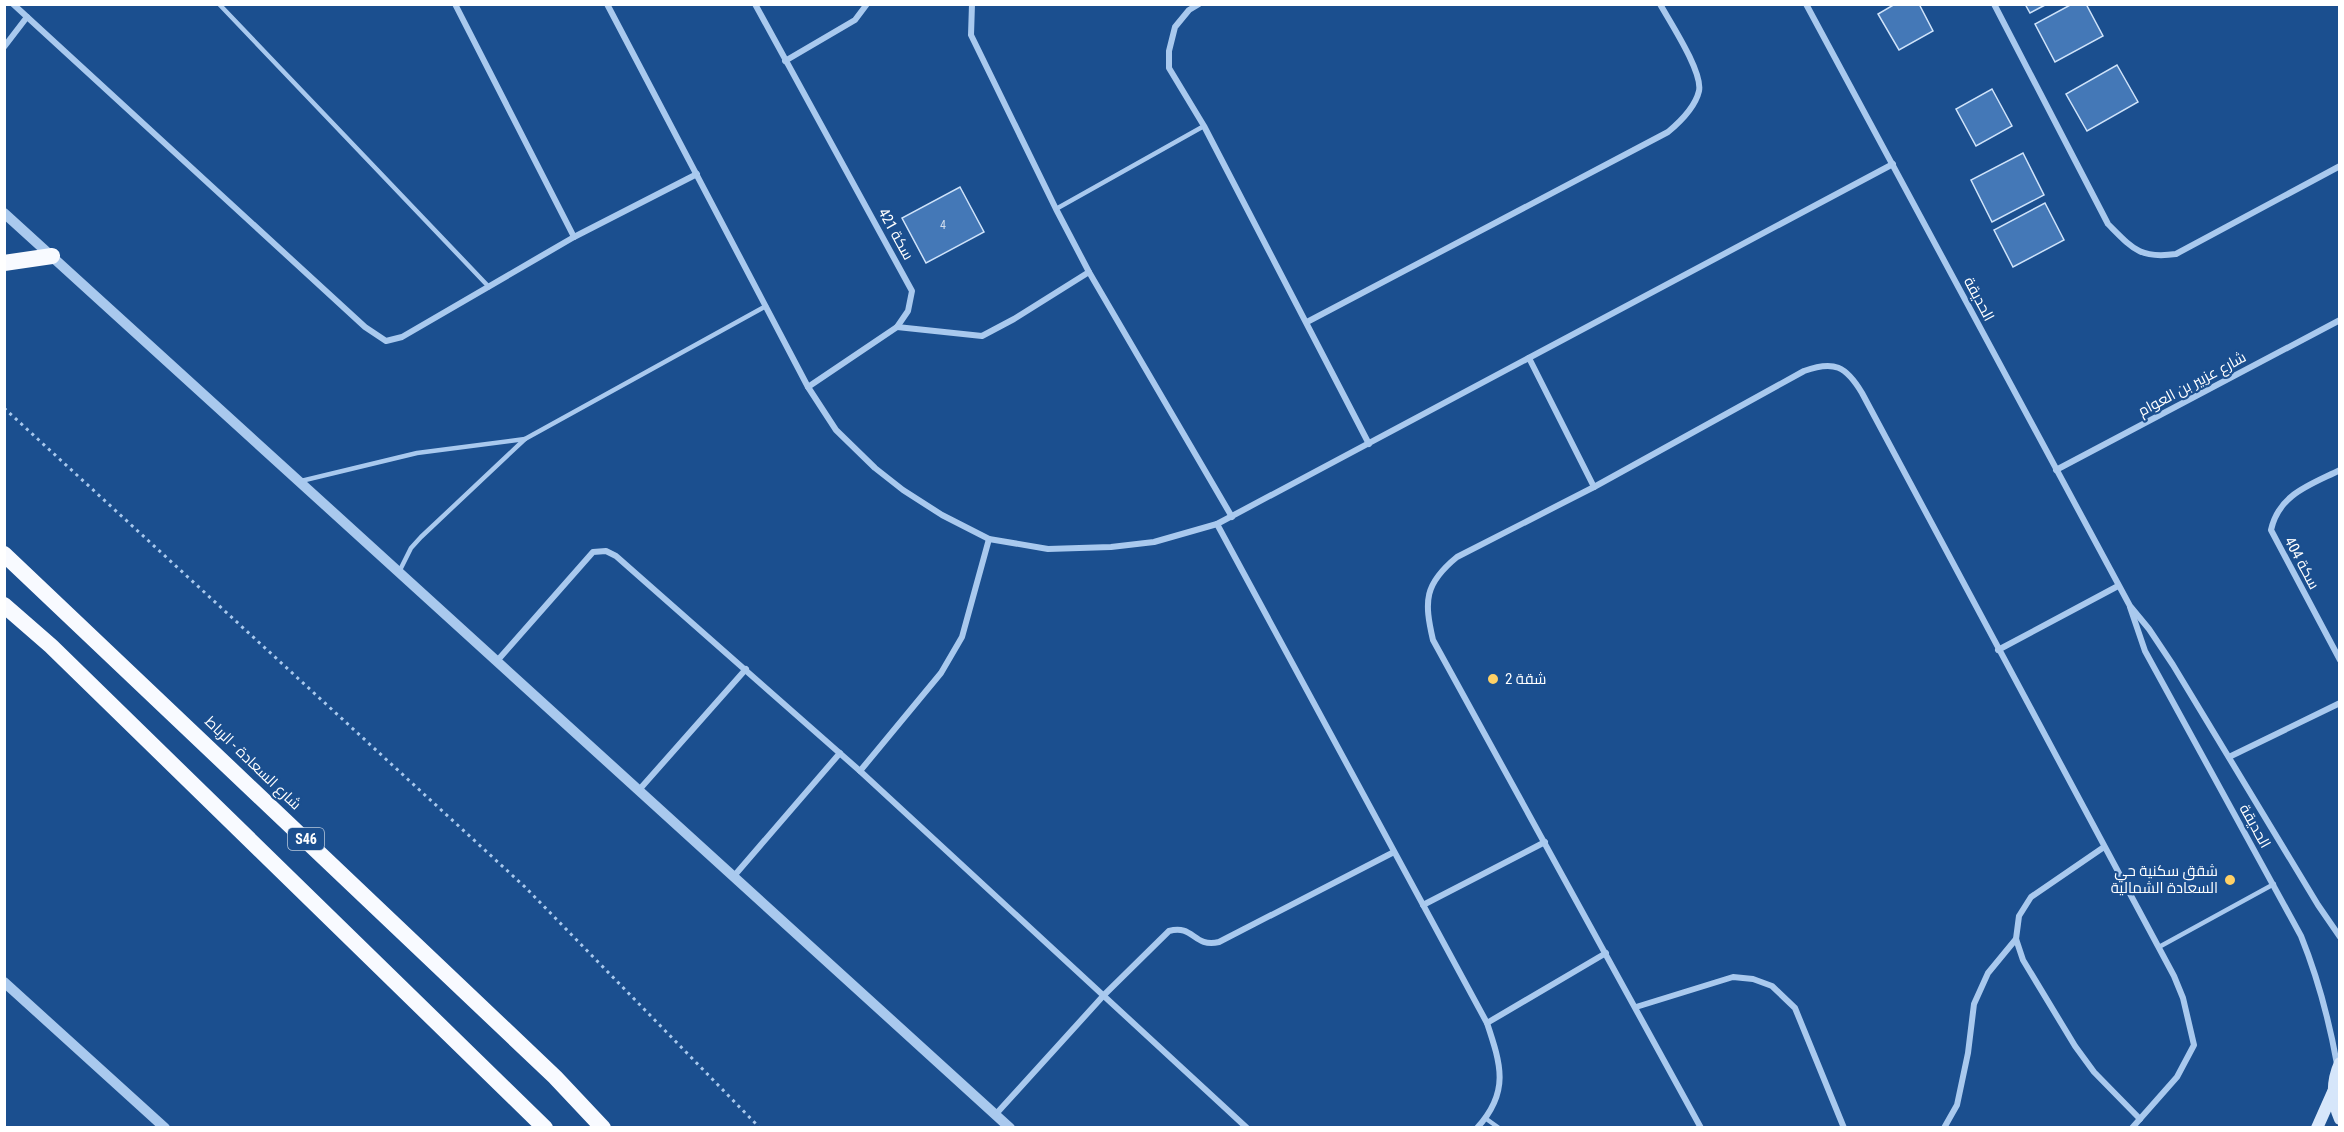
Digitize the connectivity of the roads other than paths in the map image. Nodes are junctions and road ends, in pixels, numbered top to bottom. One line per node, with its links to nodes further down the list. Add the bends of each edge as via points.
1 (13, 4): 12 (street)
2 (219, 4): 25 (lane)
3 (455, 4): 21 (street)
4 (607, 4): 18 (street)
5 (755, 4): 14 (street, سكة 421)
6 (867, 4): 14 (street, via 855,20)
7 (972, 4): 19 (street, via 971,35)
8 (1199, 4): 15 (street, via 1175,27 1169,68)
9 (1660, 4): 28 (street, via 1696,73 1700,89 1681,121 1668,132)
10 (1806, 4): 16 (street, الحديقة)
11 (1994, 4): 17 (street, via 2108,225 2139,252 2157,256 2176,254)
12 (27, 17): 13 (street); 25 (street, via 365,327 386,341 402,337)
13 (4, 47)
14 (785, 61): 29 (street, سكة 421, via 912,291 908,311)
15 (1204, 126): 19 (lane); 28 (street)
16 (1893, 164): 30 (street); 34 (street, الحديقة)
17 (2340, 166)
18 (697, 174): 21 (street); 26 (street)
19 (1056, 210): 24 (street)
20 (4, 213): 22 (street)
21 (574, 237): 25 (street)
22 (52, 256): 23 (highway); 36 (street)
23 (4, 263)
24 (1089, 272): 29 (street, via 982,336); 38 (street)
25 (489, 286)
26 (766, 306): 31 (street); 32 (lane)
27 (2340, 320): 34 (street, شارع عزبير بن العوام)
28 (1307, 321): 33 (street)
29 (897, 327): 31 (street, سكة 421)
30 (1529, 358): 33 (street); 37 (street)
31 (808, 387): 40 (street, via 836,430 875,468 942,515)
32 (525, 439): 36 (lane, via 417,453); 42 (lane, via 421,537)
33 (1369, 444): 38 (street)
34 (2056, 470): 43 (street, الحديقة)
35 (2340, 470): 47 (street, سكة 404, via 2283,502 2274,515 2271,530)
36 (300, 481): 42 (street)
37 (1594, 487): 46 (street, via 1804,371 1822,364 1835,367 1852,376 1862,393); 55 (street, via 1457,557 1441,570 1431,588 1426,611 1433,640)
38 (1232, 517): 39 (street)
39 (1217, 524): 40 (street, via 1154,542 1111,547 1048,549); 57 (street)
40 (989, 539): 53 (street, via 962,638 941,673)
41 (4, 554): 77 (highway, شارع السعادة - الرباط / S46, via 547,1069)
42 (399, 572): 48 (street)
43 (2118, 586): 45 (street, الحديقة); 46 (street)
44 (4, 605): 76 (highway, S46, via 51,646)
45 (2130, 606): 52 (street, الحديقة, via 2157,640); 59 (street, الحديقة, via 2145,651)
46 (1998, 650): 56 (street)
47 (2340, 660)
48 (497, 661): 49 (street, via 592,552 606,551); 54 (street)
49 (746, 669): 51 (street); 54 (street)
50 (2340, 703): 52 (street)
51 (840, 753): 53 (street); 58 (street)
52 (2229, 758): 61 (street, الحديقة)
53 (860, 771): 66 (street)
54 (639, 790): 58 (street)
55 (1545, 842): 60 (street); 64 (street)
56 (2104, 847): 62 (street, via 2031,897 2019,916); 63 (street)
57 (1394, 852): 60 (street); 66 (street, via 1219,942 1198,941 1179,928 1169,931)
58 (734, 876): 71 (street)
59 (2274, 884): 63 (lane); 69 (street, الحديقة, via 2318,978)
60 (1423, 905): 68 (street)
61 (2340, 937)
62 (2016, 939): 73 (street, via 2023,960 2075,1046 2109,1089); 84 (street, via 1988,973 1974,1004 1957,1105)
63 (2159, 947): 73 (street, via 2183,998 2194,1045 2177,1077)
64 (1606, 953): 67 (street); 68 (street)
65 (4, 982): 75 (street)
66 (1104, 994): 71 (street); 79 (street)
67 (1636, 1007): 82 (street); 83 (street, via 1733,977 1772,986 1794,1008)
68 (1486, 1023): 72 (street, via 1499,1058 1501,1081 1496,1103)
69 (2339, 1065): 70 (main road)
70 (2334, 1091): 74 (main road); 86 (main road)
71 (996, 1114): 78 (street)
72 (1485, 1118): 80 (street); 81 (lane)
73 (2140, 1119): 85 (street)
74 (2340, 1119)
75 (165, 1128)
76 (545, 1128)
77 (603, 1128)
78 (1010, 1128)
79 (1247, 1128)
80 (1477, 1128)
81 (1499, 1128)
82 (1701, 1128)
83 (1844, 1128)
84 (1944, 1128)
85 (2132, 1128)
86 (2317, 1128)

